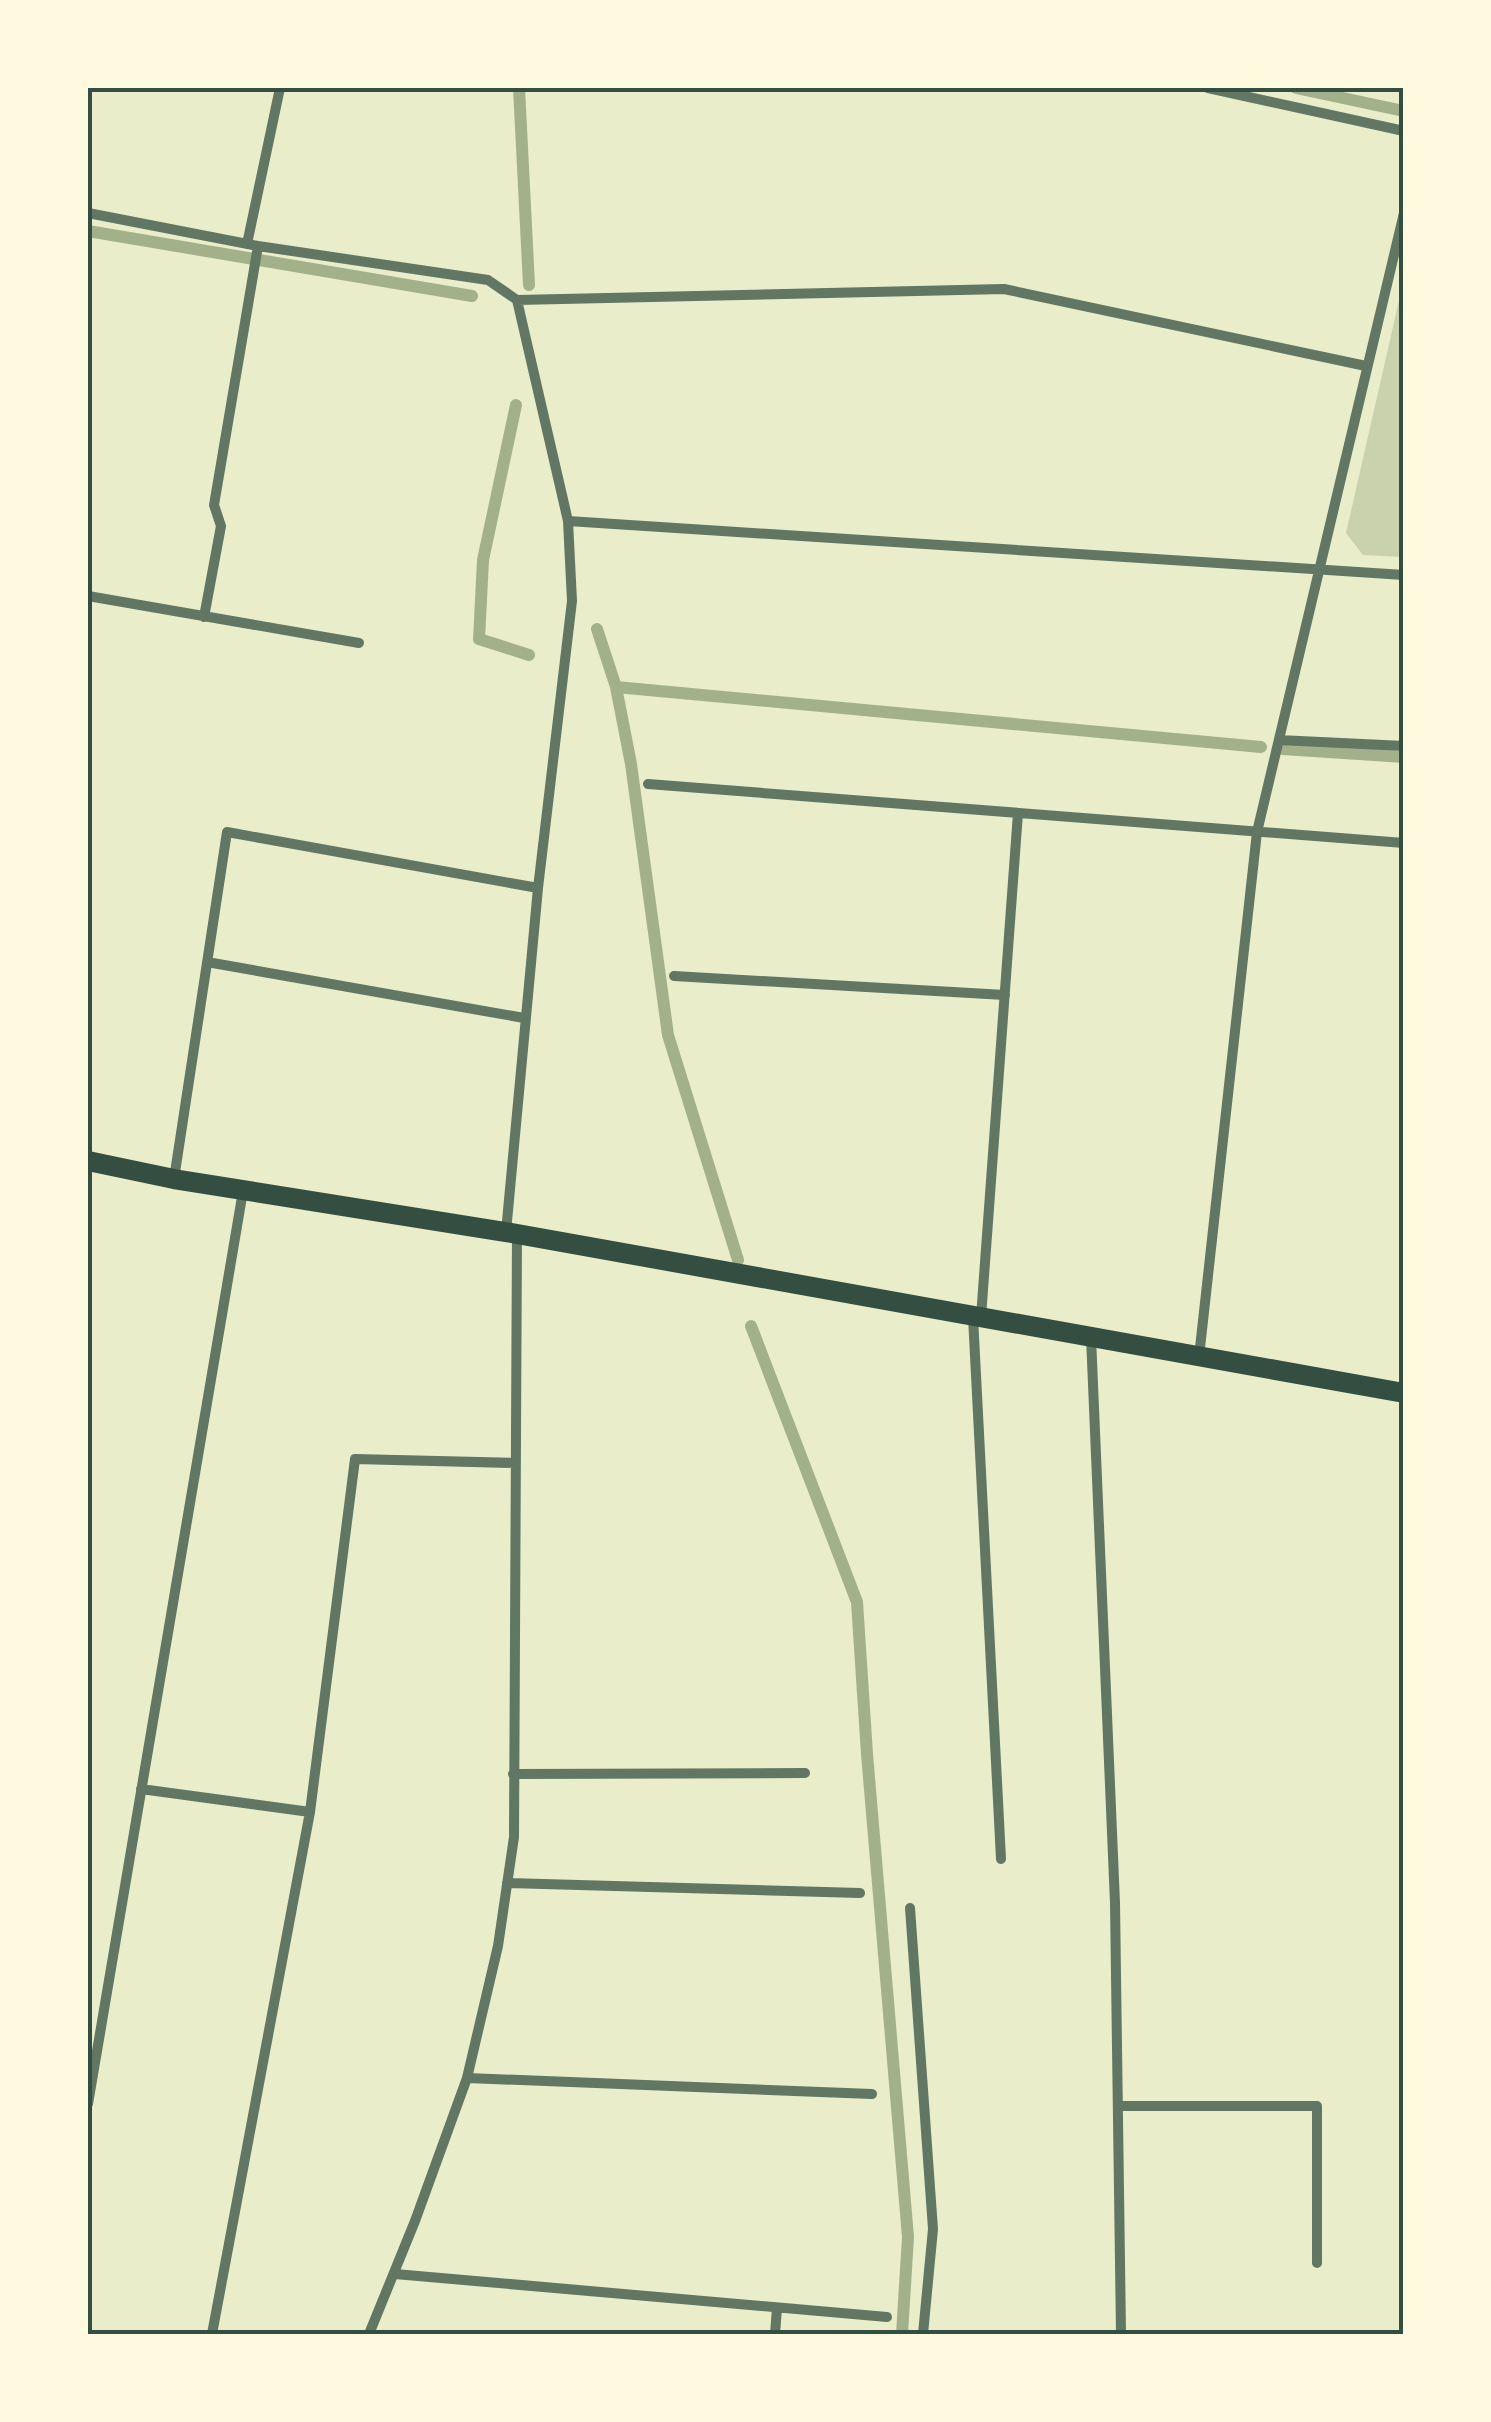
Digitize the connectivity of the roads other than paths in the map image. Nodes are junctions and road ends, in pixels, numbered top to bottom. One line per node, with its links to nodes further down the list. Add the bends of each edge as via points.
1 (280, 88): 6 (street)
2 (1208, 88): 3 (street)
3 (1404, 131)
4 (88, 213): 6 (street)
5 (1404, 213): 8 (street)
6 (254, 253): 7 (street, via 488,280); 13 (street, via 214,505 222,526)
7 (517, 300): 8 (street, via 1004,289); 9 (street)
8 (1366, 366): 10 (street)
9 (568, 521): 10 (street); 21 (street, via 572,601)
10 (1321, 570): 11 (street); 15 (street)
11 (1404, 575)
12 (88, 596): 13 (street)
13 (204, 617): 14 (street)
14 (359, 643)
15 (1279, 740): 16 (street); 19 (street)
16 (1404, 746)
17 (648, 784): 18 (street)
18 (1018, 813): 19 (street); 24 (street)
19 (1257, 832): 20 (street); 32 (street)
20 (1404, 844)
21 (538, 888): 22 (street, via 226,832); 25 (street)
22 (208, 962): 25 (street); 27 (street)
23 (674, 976): 24 (street)
24 (1004, 995): 30 (street)
25 (524, 1018): 29 (street)
26 (88, 1160): 27 (main road)
27 (174, 1179): 28 (main road)
28 (243, 1190): 29 (main road); 37 (street)
29 (512, 1233): 30 (main road); 34 (street)
30 (977, 1316): 31 (main road); 39 (street)
31 (1090, 1337): 32 (main road); 46 (street)
32 (1198, 1358): 33 (main road)
33 (1404, 1393)
34 (514, 1463): 36 (street); 38 (street, via 355,1459)
35 (806, 1773): 36 (street)
36 (514, 1774): 40 (street)
37 (141, 1789): 38 (street); 45 (street)
38 (310, 1812): 51 (street)
39 (1001, 1859)
40 (507, 1883): 41 (street); 43 (street)
41 (860, 1892)
42 (910, 1908): 54 (street, via 933,2230)
43 (467, 2078): 44 (street); 48 (street)
44 (872, 2094)
45 (88, 2104)
46 (1118, 2106): 47 (street, via 1317,2106); 55 (street)
47 (1317, 2263)
48 (395, 2274): 49 (street); 52 (street)
49 (777, 2308): 50 (street); 53 (street)
50 (887, 2316)
51 (212, 2334)
52 (369, 2334)
53 (775, 2334)
54 (923, 2334)
55 (1121, 2334)

